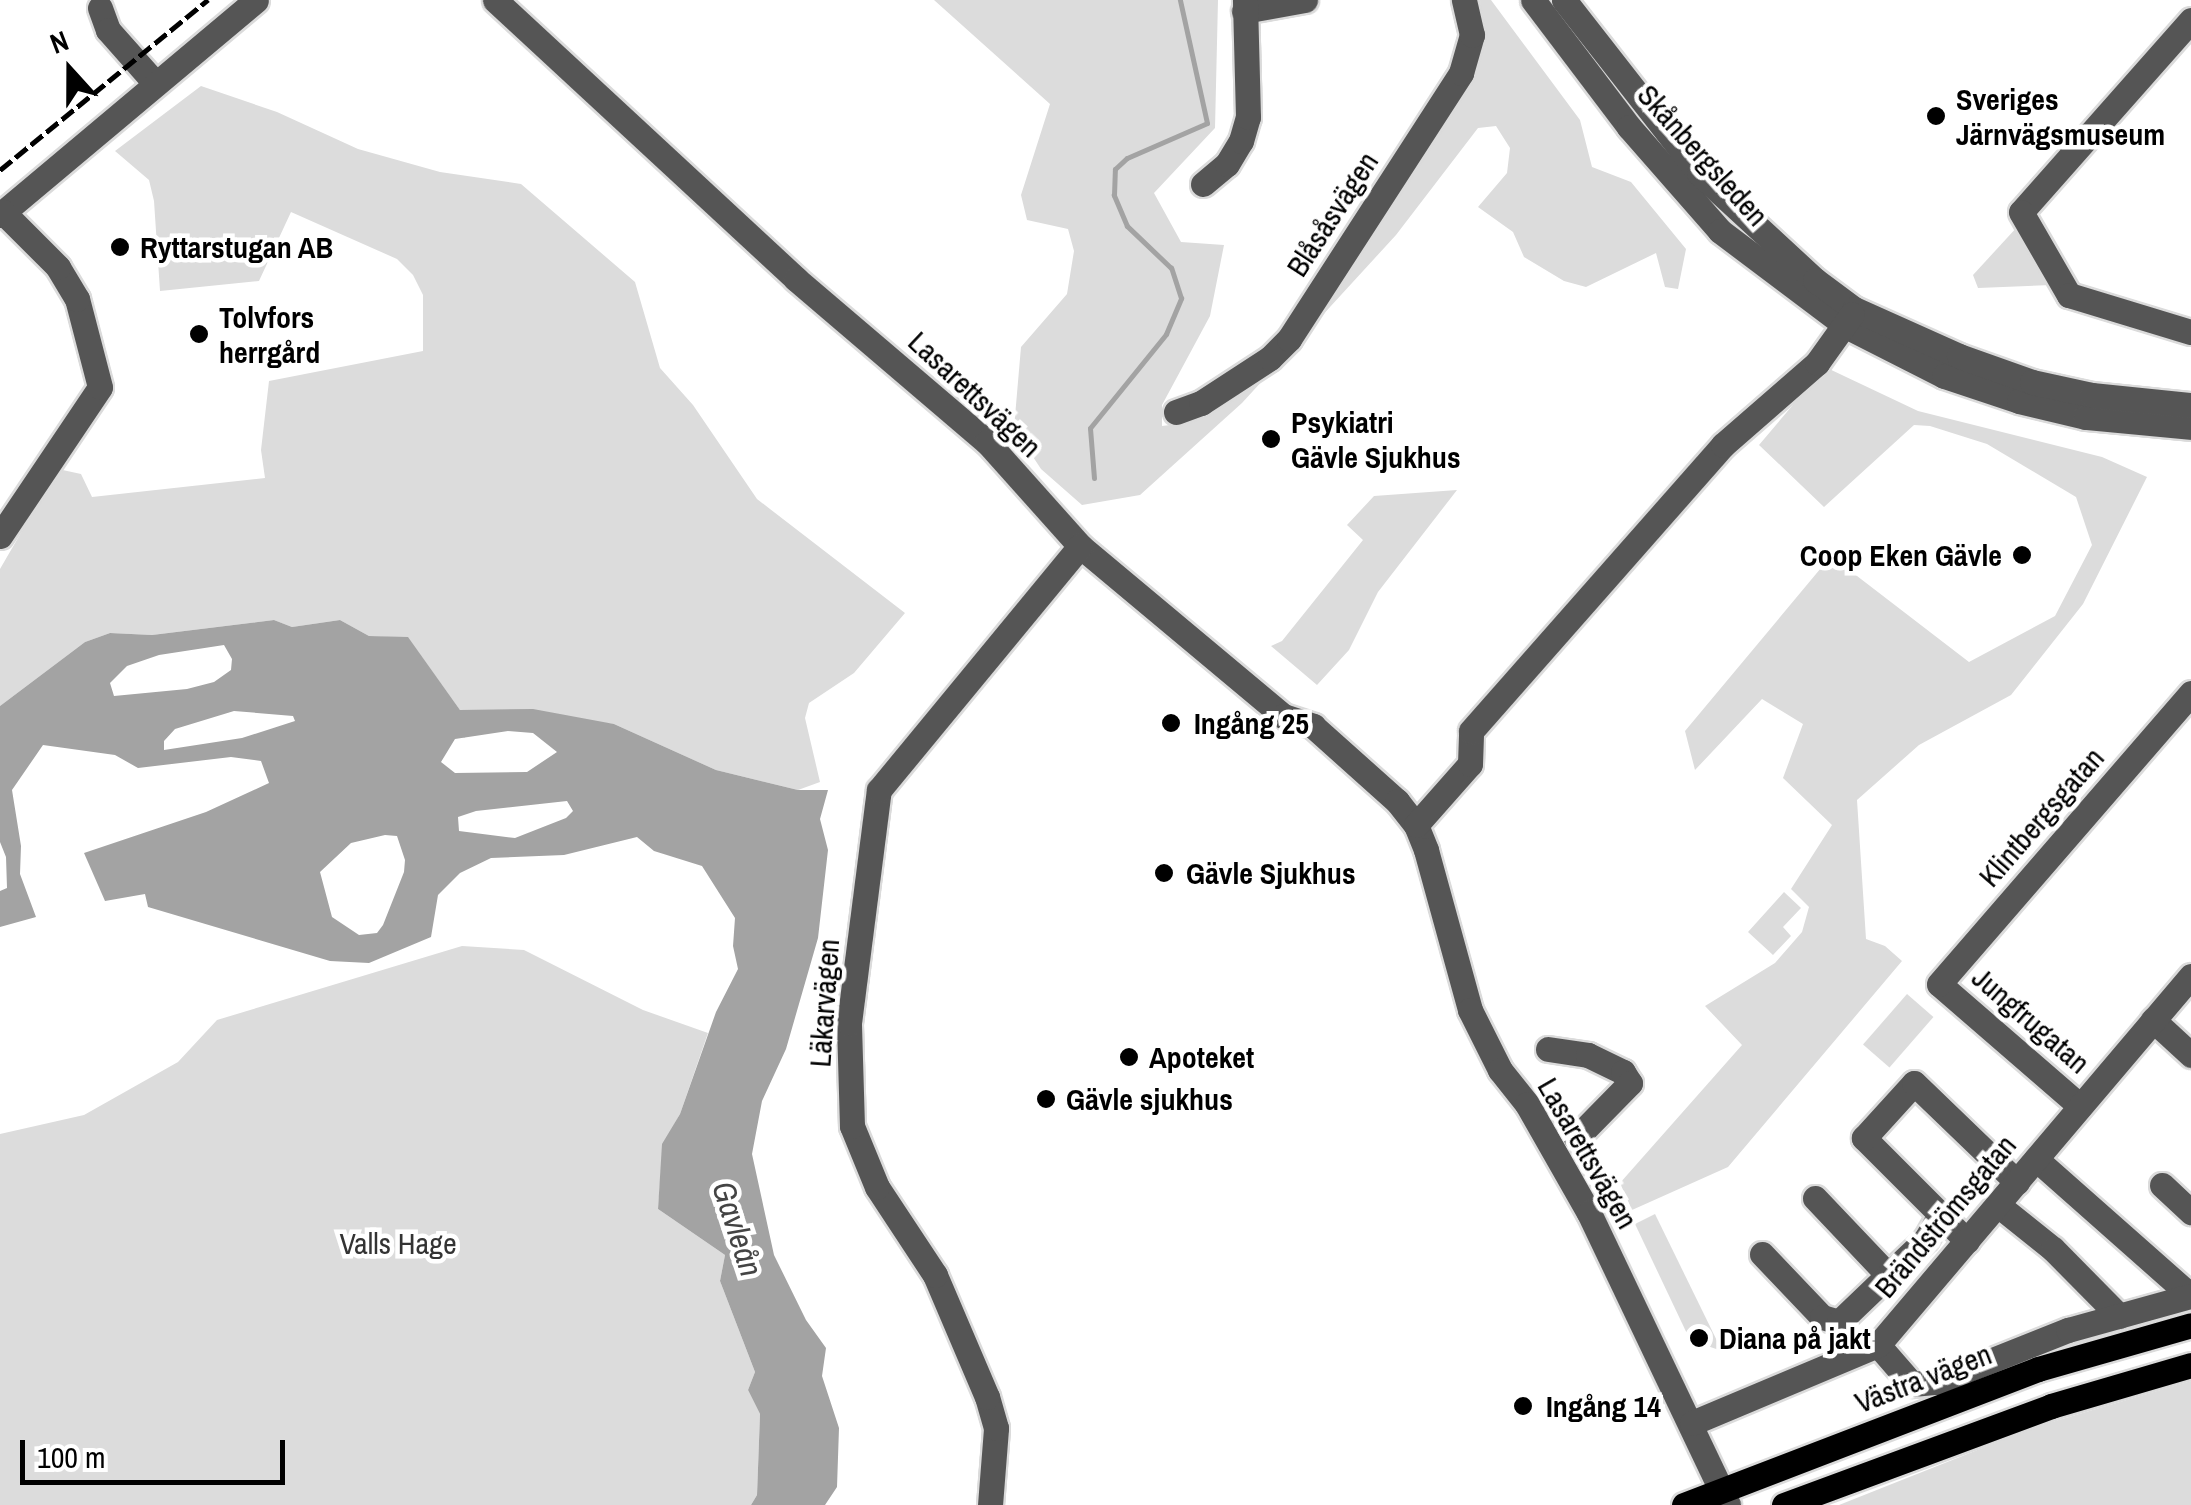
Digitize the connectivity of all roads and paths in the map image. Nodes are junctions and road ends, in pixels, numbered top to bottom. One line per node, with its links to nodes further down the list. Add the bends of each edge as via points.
1 (256, 0): 10 (street)
2 (494, 0): 19 (street, Lasarettsvägen, via 796,279 987,442)
3 (1305, 0): 7 (street)
4 (1464, 0): 16 (street, Blåsåsvägen, via 1472,35 1462,73 1289,339 1270,358)
5 (1533, 0): 13 (street, Skånbergsleden, via 1720,230)
6 (1564, 0): 13 (street, Skånbergsleden, via 1699,173)
7 (1245, 6): 11 (street, via 1248,116 1227,164)
8 (100, 8): 10 (street, via 108,30)
9 (2191, 20): 14 (street, via 2021,212 2069,294)
10 (155, 83): 12 (street)
11 (1203, 184)
12 (2, 214): 18 (street, via 58,267 77,299 100,388)
13 (1850, 317): 15 (street, Skånbergsleden, via 2032,382); 17 (street, Skånbergsleden, via 1944,376 2020,402 2086,417); 21 (street, via 1817,363 1723,445 1472,731 1470,764)
14 (2191, 332)
15 (2191, 405)
16 (1176, 412)
17 (2191, 427)
18 (0, 536)
19 (1080, 546): 21 (street, Lasarettsvägen, via 1284,716 1313,726); 48 (street, Läkarvägen, via 879,790 848,1023 852,1126 876,1187 934,1275 987,1397 996,1428)
20 (2191, 693): 23 (street, Klintbergsgatan)
21 (1416, 825): 46 (street, Lasarettsvägen, via 1470,1010 1590,1213)
22 (2191, 976): 24 (street, Brändströmsgatan)
23 (1940, 984): 27 (street, Jungfrugatan)
24 (2154, 1020): 26 (street); 27 (street, Brändströmsgatan)
25 (1548, 1048): 28 (street, via 1588,1055 1623,1072 1630,1083)
26 (2191, 1054)
27 (2080, 1106): 29 (street, Brändströmsgatan)
28 (1576, 1138)
29 (2036, 1159): 30 (street, Brändströmsgatan); 39 (street)
30 (2017, 1182): 33 (street, Brändströmsgatan); 35 (street, via 1914,1083 1864,1138)
31 (2162, 1185): 34 (street)
32 (1815, 1198): 38 (street)
33 (1998, 1205): 36 (street, Brändströmsgatan); 40 (street)
34 (2191, 1212)
35 (1940, 1215): 36 (street); 38 (street)
36 (1967, 1241): 43 (street, Brändströmsgatan)
37 (1762, 1254): 41 (street, via 1822,1317)
38 (1888, 1275): 41 (street)
39 (2191, 1296): 40 (street, Västra vägen)
40 (2119, 1316): 43 (street, Västra vägen, via 1937,1382 1912,1384)
41 (1839, 1322): 44 (street)
42 (2191, 1325): 47 (main road, Västra vägen, via 2038,1369)
43 (1878, 1345): 44 (street, Brändströmsgatan)
44 (1854, 1355): 46 (street, Brändströmsgatan)
45 (2191, 1365): 50 (main road, via 2051,1406)
46 (1692, 1423): 47 (street, Lasarettsvägen)
47 (1725, 1497): 49 (main road, Västra vägen)
48 (990, 1505)
49 (1684, 1505)
50 (1784, 1505)

